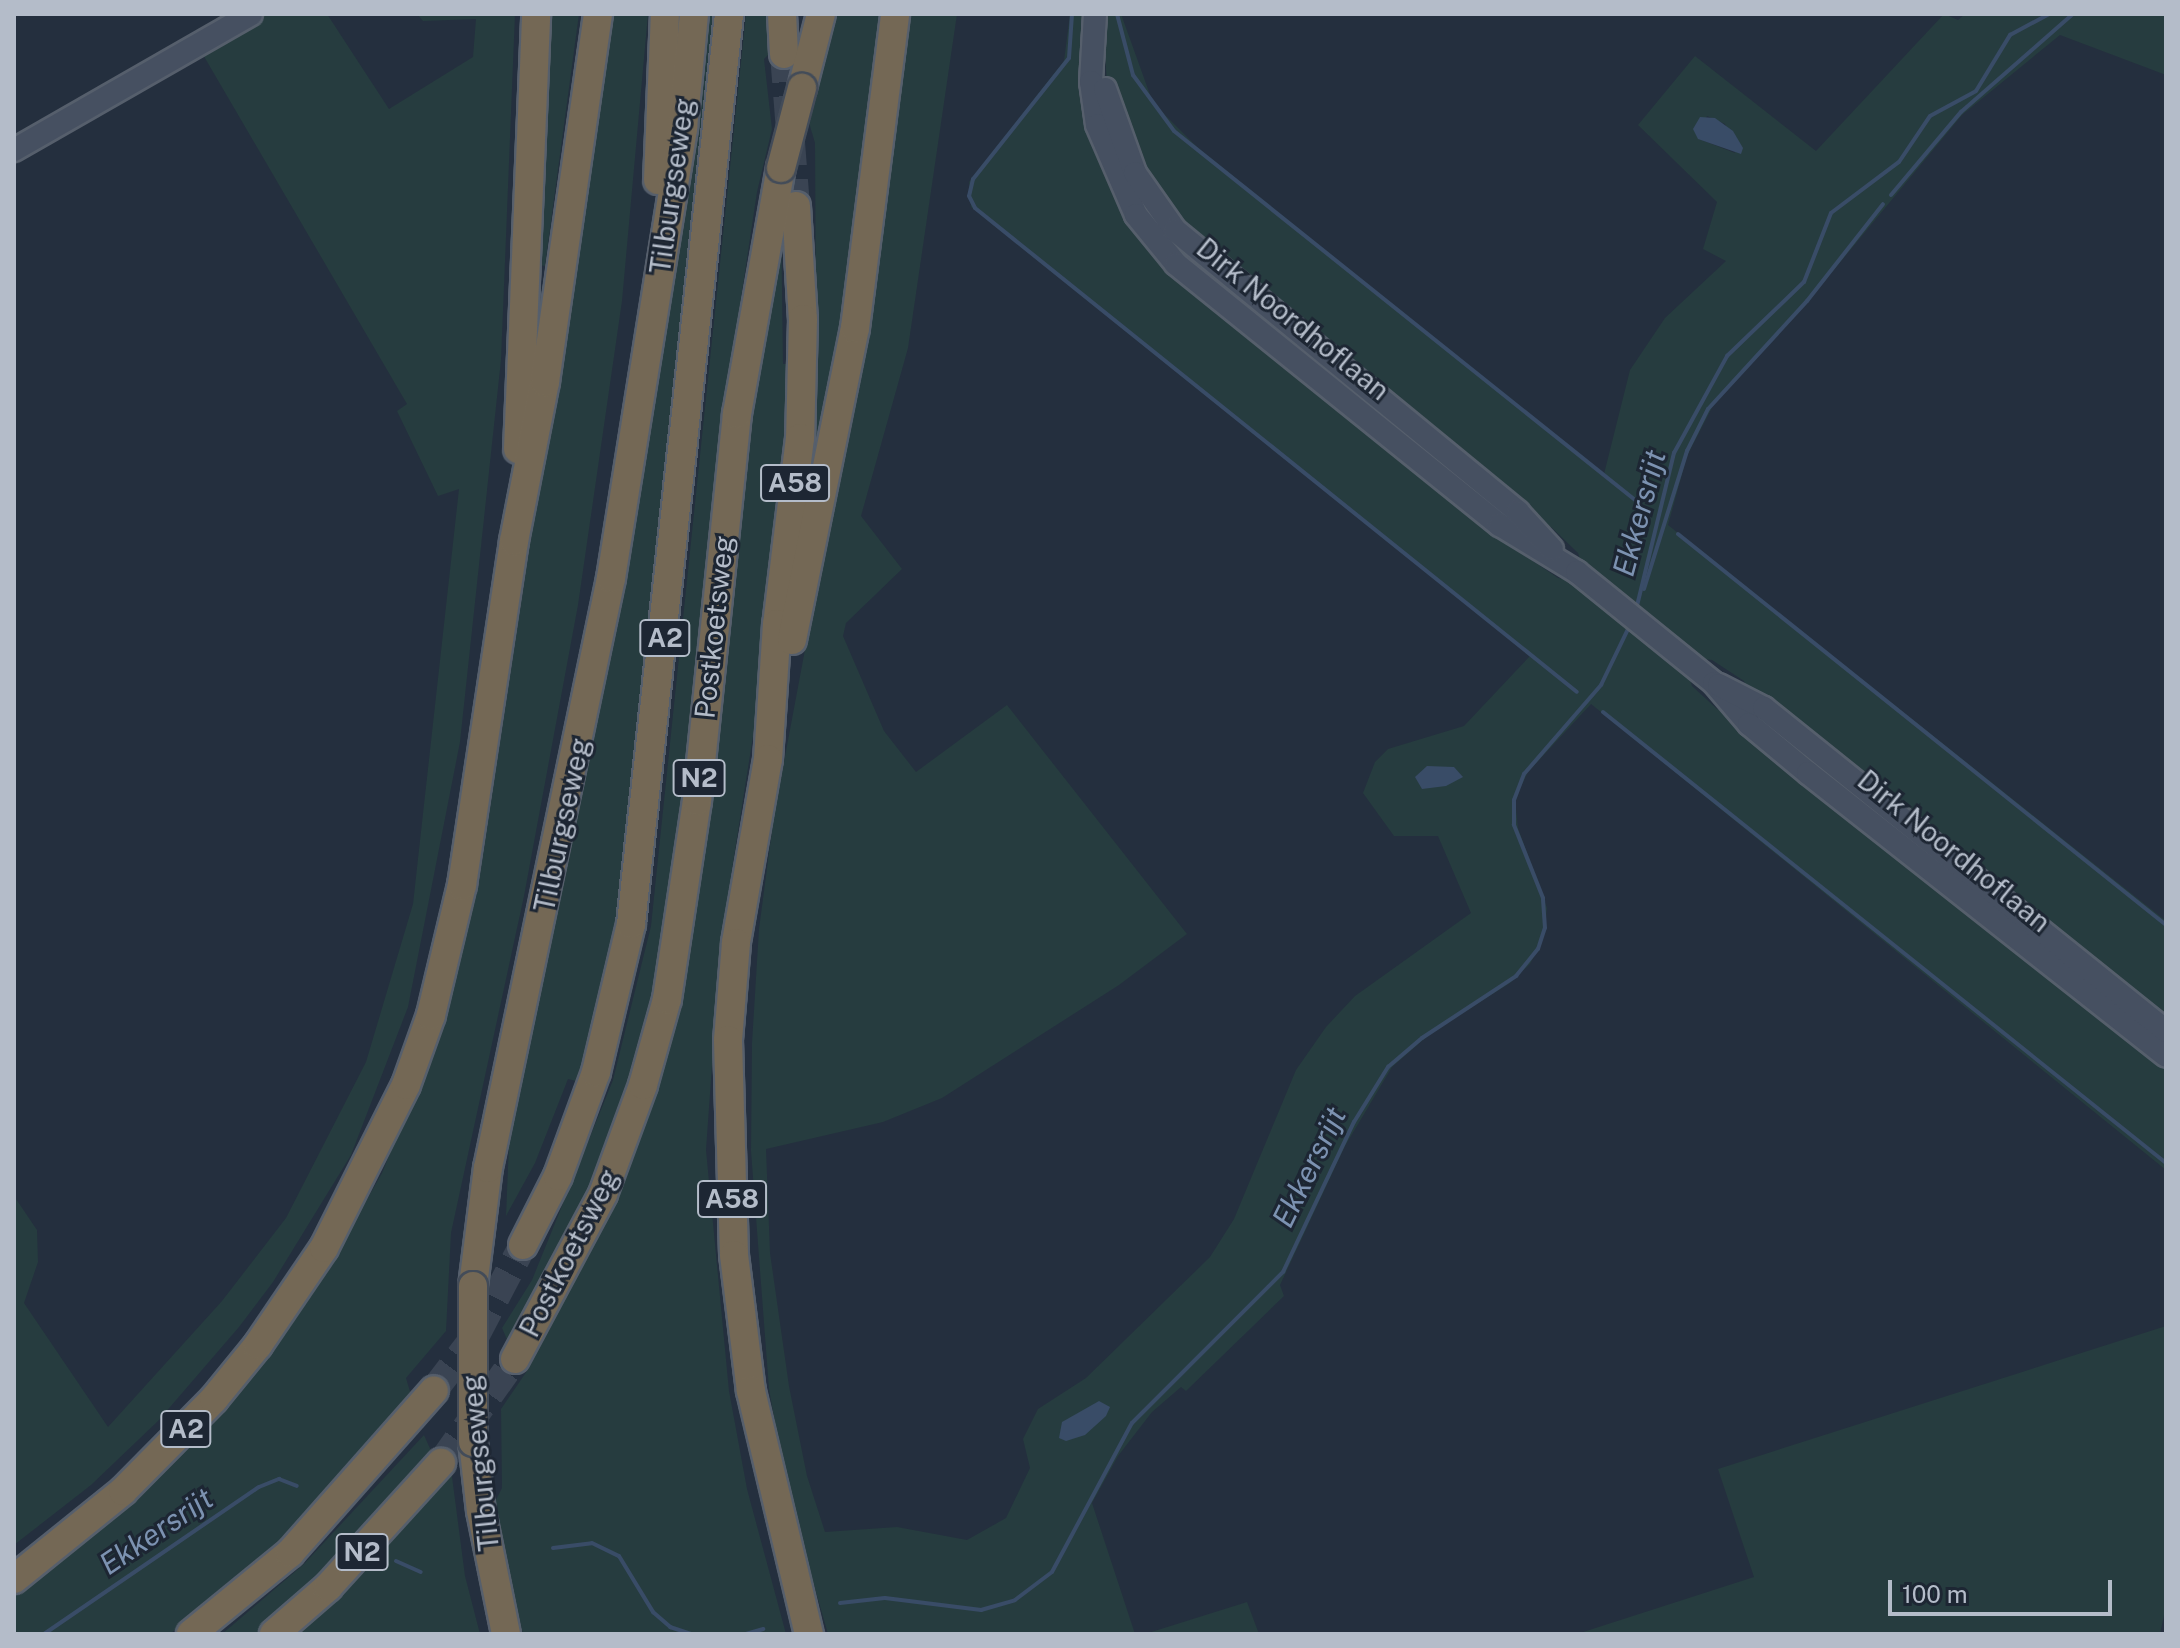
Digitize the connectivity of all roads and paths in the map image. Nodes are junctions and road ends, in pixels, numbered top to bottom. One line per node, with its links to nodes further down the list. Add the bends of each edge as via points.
1 (251, 14): 12 (street)
2 (536, 14): 15 (highway)
3 (598, 14): 15 (highway, A2, via 545,382)
4 (665, 14): 14 (highway)
5 (694, 14): 14 (highway, Tilburgseweg, via 683,128)
6 (729, 14): 20 (highway, Postkoetsweg / A2, via 631,924 596,1072 558,1176)
7 (782, 14): 11 (highway)
8 (821, 14): 21 (highway, Postkoetsweg / N2, bridge, via 781,168 745,353 697,801 667,999 643,1085 603,1194)
9 (895, 14): 17 (highway, A58, via 855,328)
10 (1095, 14): 16 (street, Dirk Noordhoflaan, via 1094,53 1125,151 1175,230 1518,512 1568,566)
11 (784, 54)
12 (14, 150)
13 (796, 206): 17 (highway, A58, via 803,319 800,438 777,624)
14 (649, 336): 27 (highway, Tilburgseweg, bridge, via 611,578 488,1168 473,1286 473,1442)
15 (514, 541): 24 (highway, A2, via 462,885 431,1015 369,1167 324,1248 214,1399 123,1491)
16 (1714, 683): 18 (street, Dirk Noordhoflaan, via 1764,708); 19 (street, Dirk Noordhoflaan, via 1749,724 1808,773)
17 (768, 759): 28 (highway, A58, via 736,943 728,1040 729,1150 734,1255 751,1391)
18 (2166, 1031)
19 (2166, 1056)
20 (523, 1245)
21 (515, 1359)
22 (434, 1390): 25 (highway, via 290,1553)
23 (441, 1463): 26 (highway, N2, via 328,1587)
24 (14, 1579)
25 (191, 1634)
26 (274, 1634)
27 (506, 1634)
28 (809, 1634)

